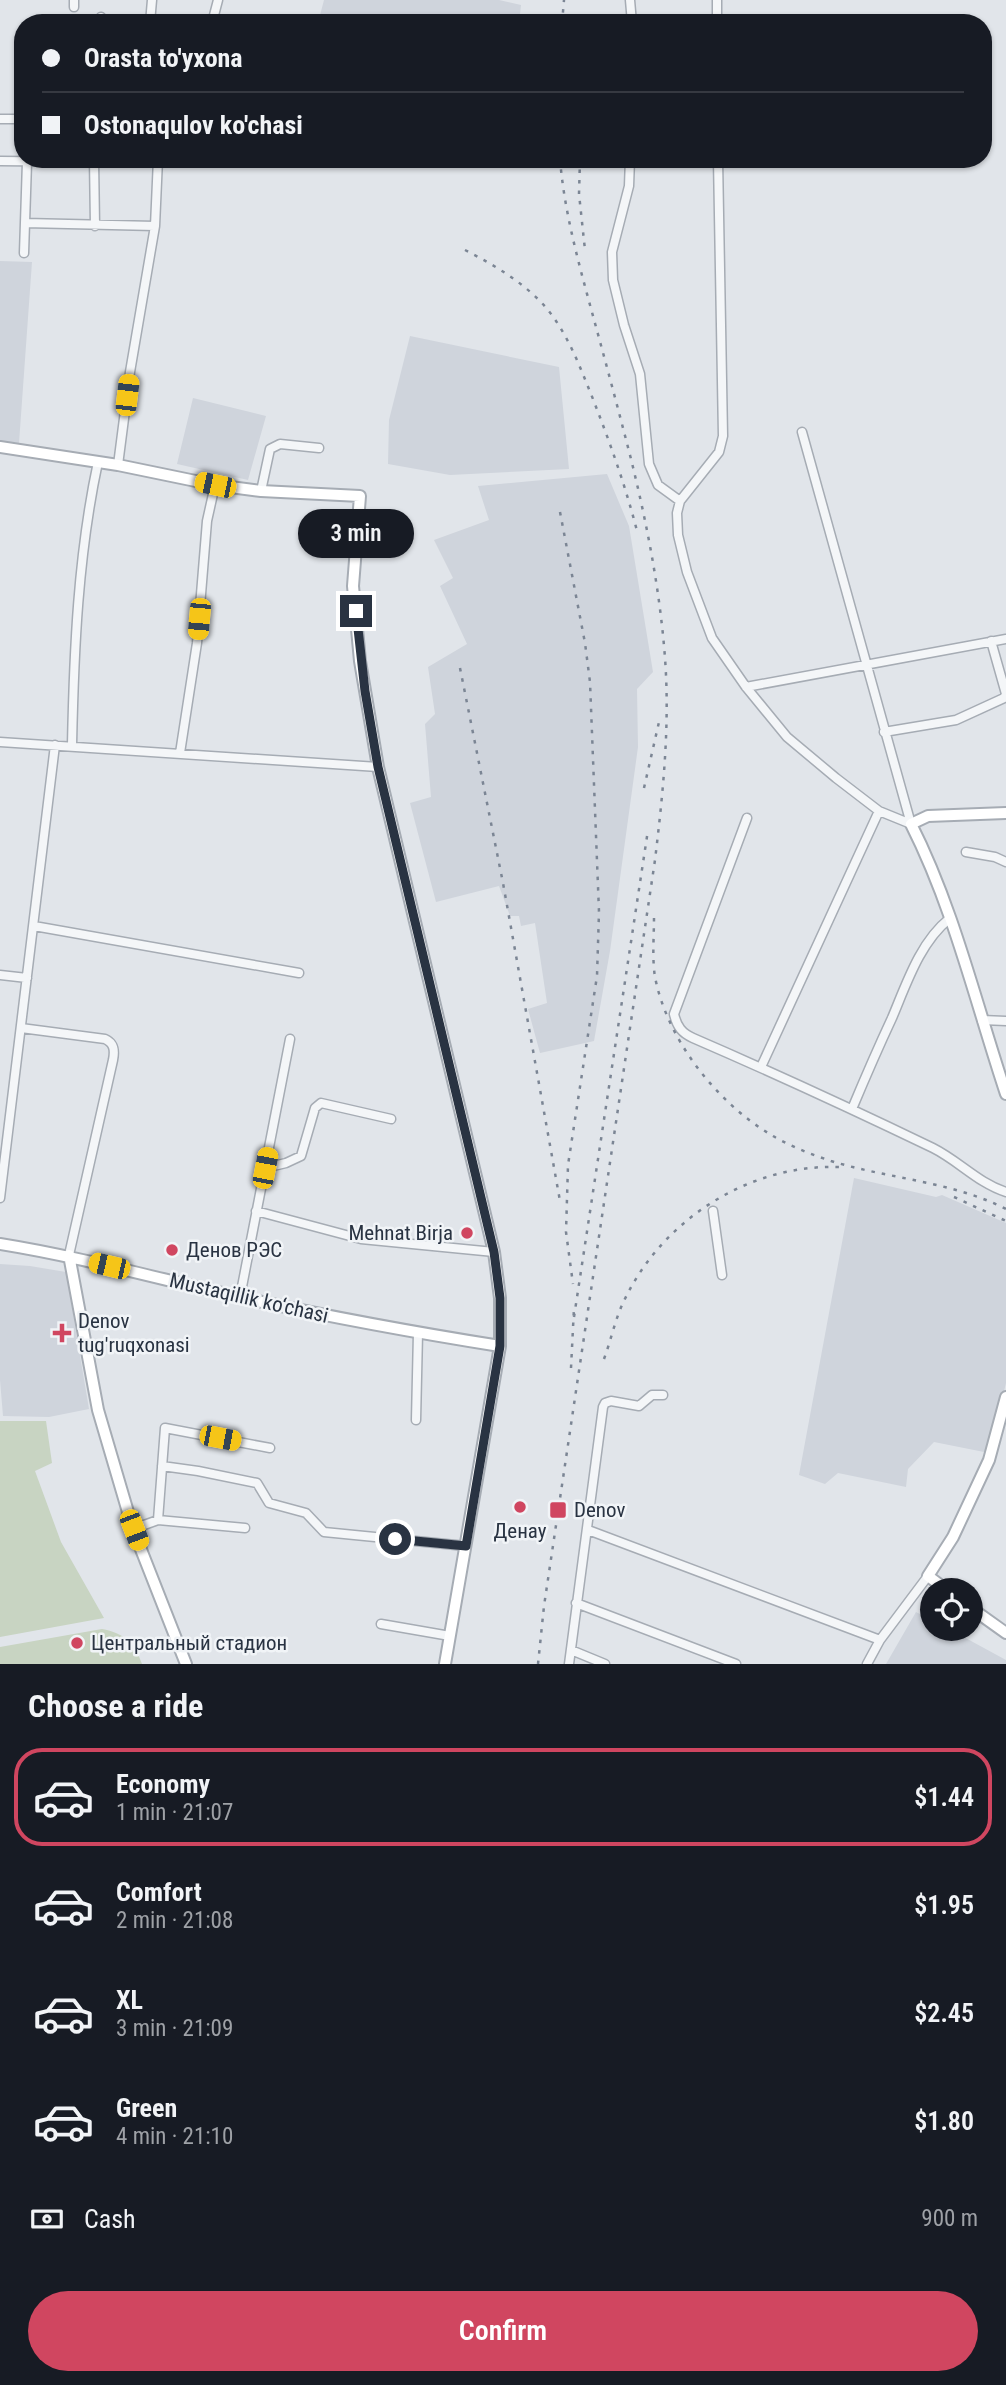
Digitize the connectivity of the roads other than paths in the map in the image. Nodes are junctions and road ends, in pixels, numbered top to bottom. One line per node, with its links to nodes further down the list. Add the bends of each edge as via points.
1 (27, 168): 6 (street)
2 (94, 168): 7 (street)
3 (158, 168): 8 (street)
4 (630, 168): 17 (street, via 612,252 614,281 640,374 649,464 658,485)
5 (718, 168): 17 (street, via 723,436 719,452)
6 (25, 223): 7 (street); 9 (street)
7 (95, 226): 8 (street)
8 (155, 226): 14 (street)
9 (24, 253)
10 (802, 432): 20 (street)
11 (0, 447): 13 (street)
12 (319, 448): 16 (street, via 274,445)
13 (98, 462): 14 (street); 25 (street, via 78,596)
14 (118, 465): 15 (street)
15 (215, 485): 16 (street); 26 (street)
16 (261, 491): 27 (street, via 360,496 353,586)
17 (680, 501): 21 (street, via 678,535 687,572 712,638)
18 (1006, 639): 19 (street)
19 (991, 641): 20 (street); 22 (street, via 1004,698 956,720)
20 (866, 664): 21 (street); 22 (street)
21 (746, 687): 28 (street, via 787,737)
22 (884, 732): 31 (street)
23 (0, 742): 24 (street)
24 (55, 745): 25 (street); 35 (street)
25 (72, 745): 26 (street)
26 (180, 753): 27 (street)
27 (378, 767): 53 (street)
28 (879, 811): 31 (street); 43 (street)
29 (1006, 813): 31 (street, via 928,816)
30 (747, 818): 43 (street, via 674,1014 683,1034)
31 (911, 824): 34 (street)
32 (965, 852): 33 (street)
33 (1006, 862)
34 (949, 919): 39 (street); 45 (street, via 927,945 906,985)
35 (34, 926): 36 (street); 38 (street)
36 (299, 973)
37 (0, 975): 38 (street)
38 (27, 978): 41 (street)
39 (982, 1020): 40 (street); 44 (street)
40 (1006, 1021)
41 (21, 1028): 49 (street); 54 (street, via 105,1039 114,1049)
42 (290, 1039): 47 (street)
43 (761, 1067): 45 (street)
44 (1006, 1094)
45 (852, 1108): 48 (street, via 948,1156 985,1184)
46 (391, 1119): 47 (street, via 321,1103 315,1108 301,1156)
47 (265, 1168): 51 (street)
48 (1006, 1192)
49 (0, 1198)
50 (713, 1210): 55 (street)
51 (256, 1211): 53 (street, via 361,1239); 56 (street)
52 (0, 1244): 54 (street, Mustaqillik ko‘chasi)
53 (494, 1252): 58 (street)
54 (69, 1255): 56 (street, Mustaqillik ko‘chasi); 66 (street, via 98,1410)
55 (722, 1275)
56 (240, 1297): 57 (street, Mustaqillik ko‘chasi)
57 (418, 1333): 58 (street, Mustaqillik ko‘chasi); 61 (street)
58 (500, 1346): 68 (street)
59 (663, 1395): 67 (street, via 651,1396 639,1406 611,1401 603,1405)
60 (1006, 1397): 69 (street, via 989,1460 953,1537)
61 (416, 1420)
62 (270, 1448): 63 (street, via 167,1428)
63 (162, 1466): 64 (street); 68 (street, via 257,1483 269,1503 306,1513 324,1532)
64 (158, 1520): 65 (street); 66 (street)
65 (245, 1528)
66 (134, 1530): 78 (street)
67 (588, 1530): 71 (street); 76 (street)
68 (466, 1546): 75 (street)
69 (928, 1576): 70 (street); 76 (street)
70 (931, 1578)
71 (576, 1603): 77 (street); 82 (street)
72 (983, 1617): 74 (street)
73 (381, 1623): 75 (street)
74 (1006, 1633)
75 (450, 1636): 79 (street)
76 (880, 1640): 83 (street)
77 (571, 1650): 80 (street); 81 (street)
78 (186, 1664)
79 (445, 1664)
80 (569, 1664)
81 (605, 1664)
82 (736, 1664)
83 (867, 1664)

